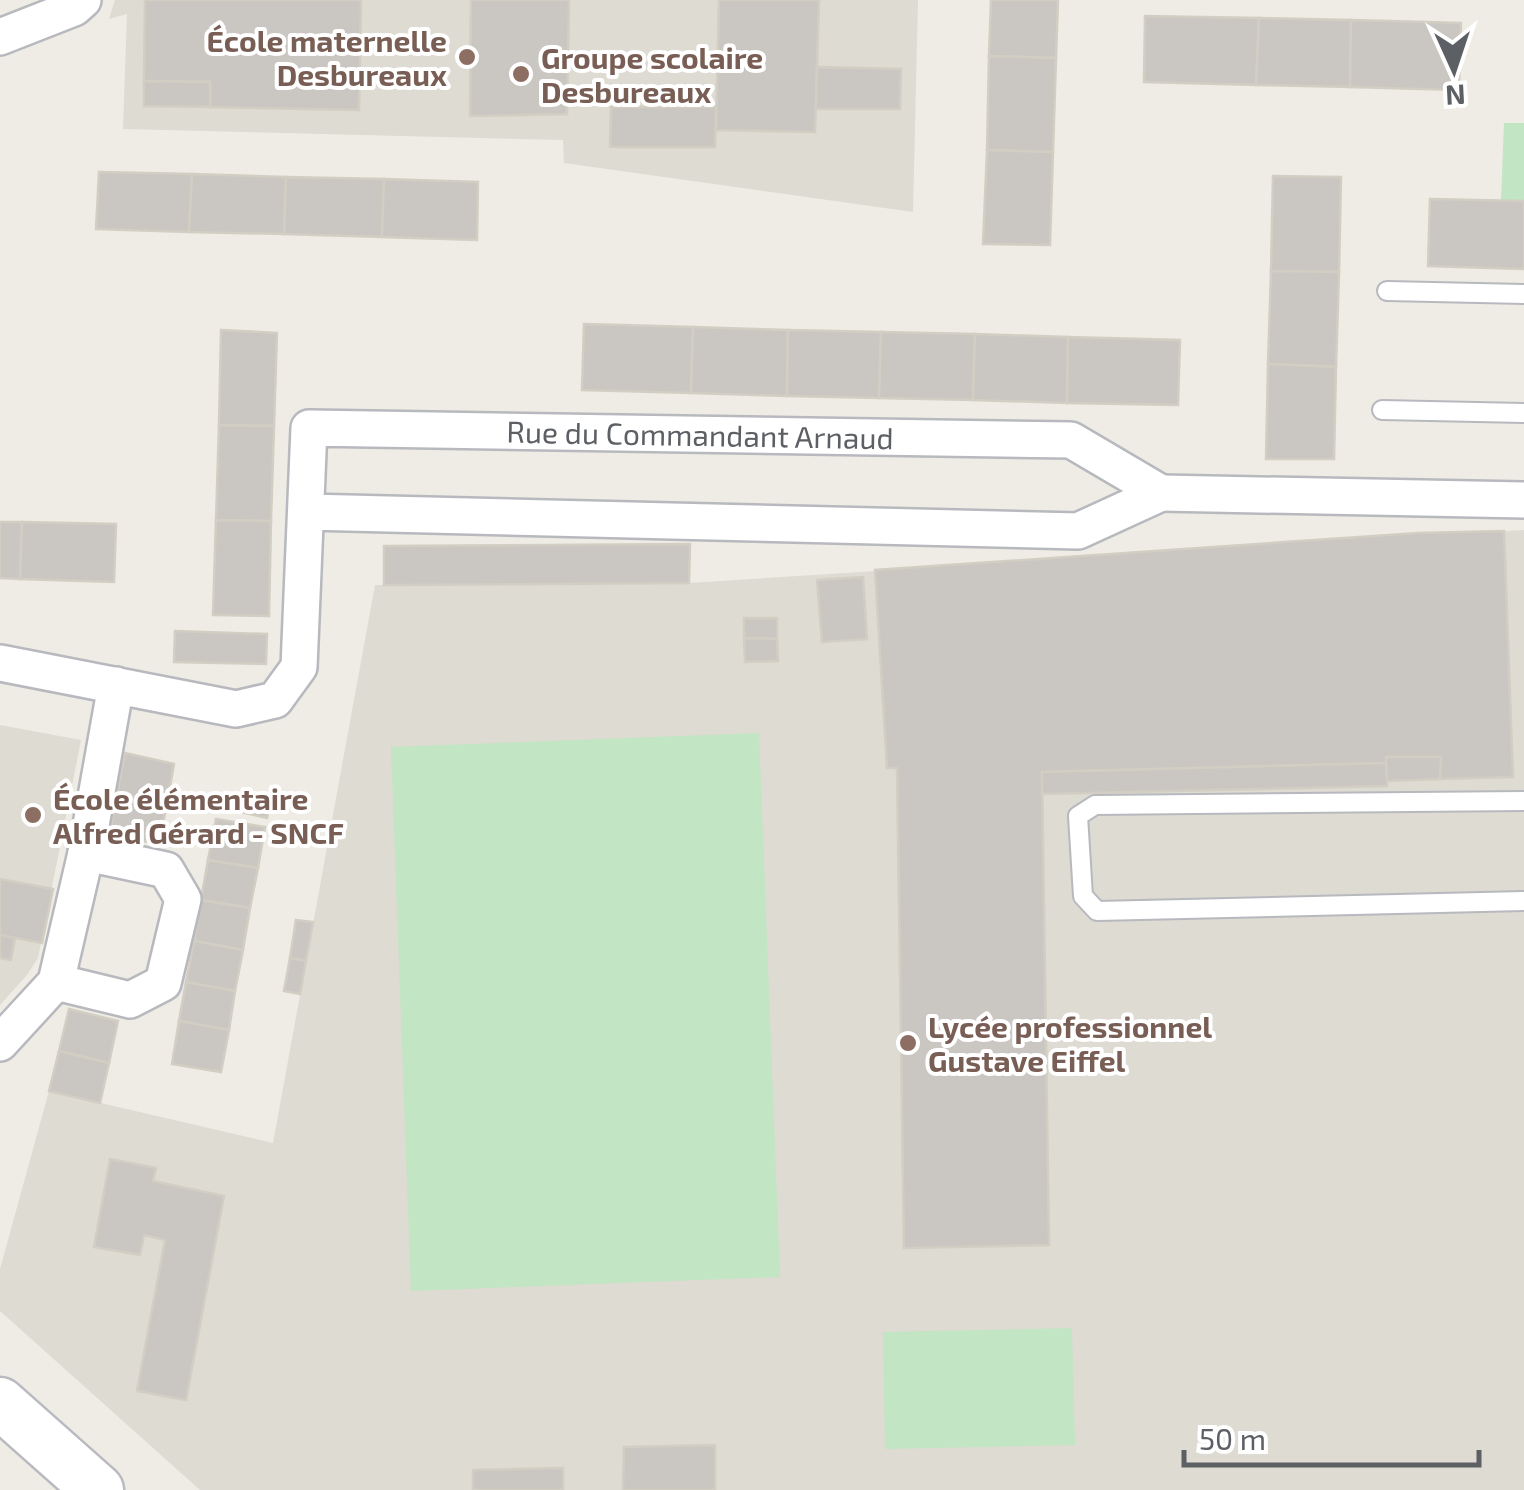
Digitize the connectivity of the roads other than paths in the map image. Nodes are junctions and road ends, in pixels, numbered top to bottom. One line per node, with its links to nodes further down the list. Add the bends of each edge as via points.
1 (83, 0): 2 (street)
2 (0, 37)
3 (1387, 291): 4 (lane)
4 (1524, 294)
5 (1382, 410): 6 (lane)
6 (1524, 412)
7 (1161, 493): 8 (street, Rue du Commandant Arnaud); 9 (street, Rue du Commandant Arnaud, via 1078,530); 9 (street, Rue du Commandant Arnaud, via 1071,440 309,428)
8 (1524, 500)
9 (307, 512): 11 (street, Rue du Commandant Arnaud, via 299,667 275,700 236,709)
10 (0, 663): 11 (street, Rue du Commandant Arnaud)
11 (116, 684): 13 (street)
12 (1524, 801): 14 (lane, via 1094,805 1078,816 1083,896 1097,911)
13 (86, 853): 15 (street); 15 (street, via 166,870 184,899 163,983 130,1000)
14 (1524, 900)
15 (56, 982): 16 (street)
16 (0, 1043)
17 (0, 1403): 18 (main road)
18 (98, 1490)

